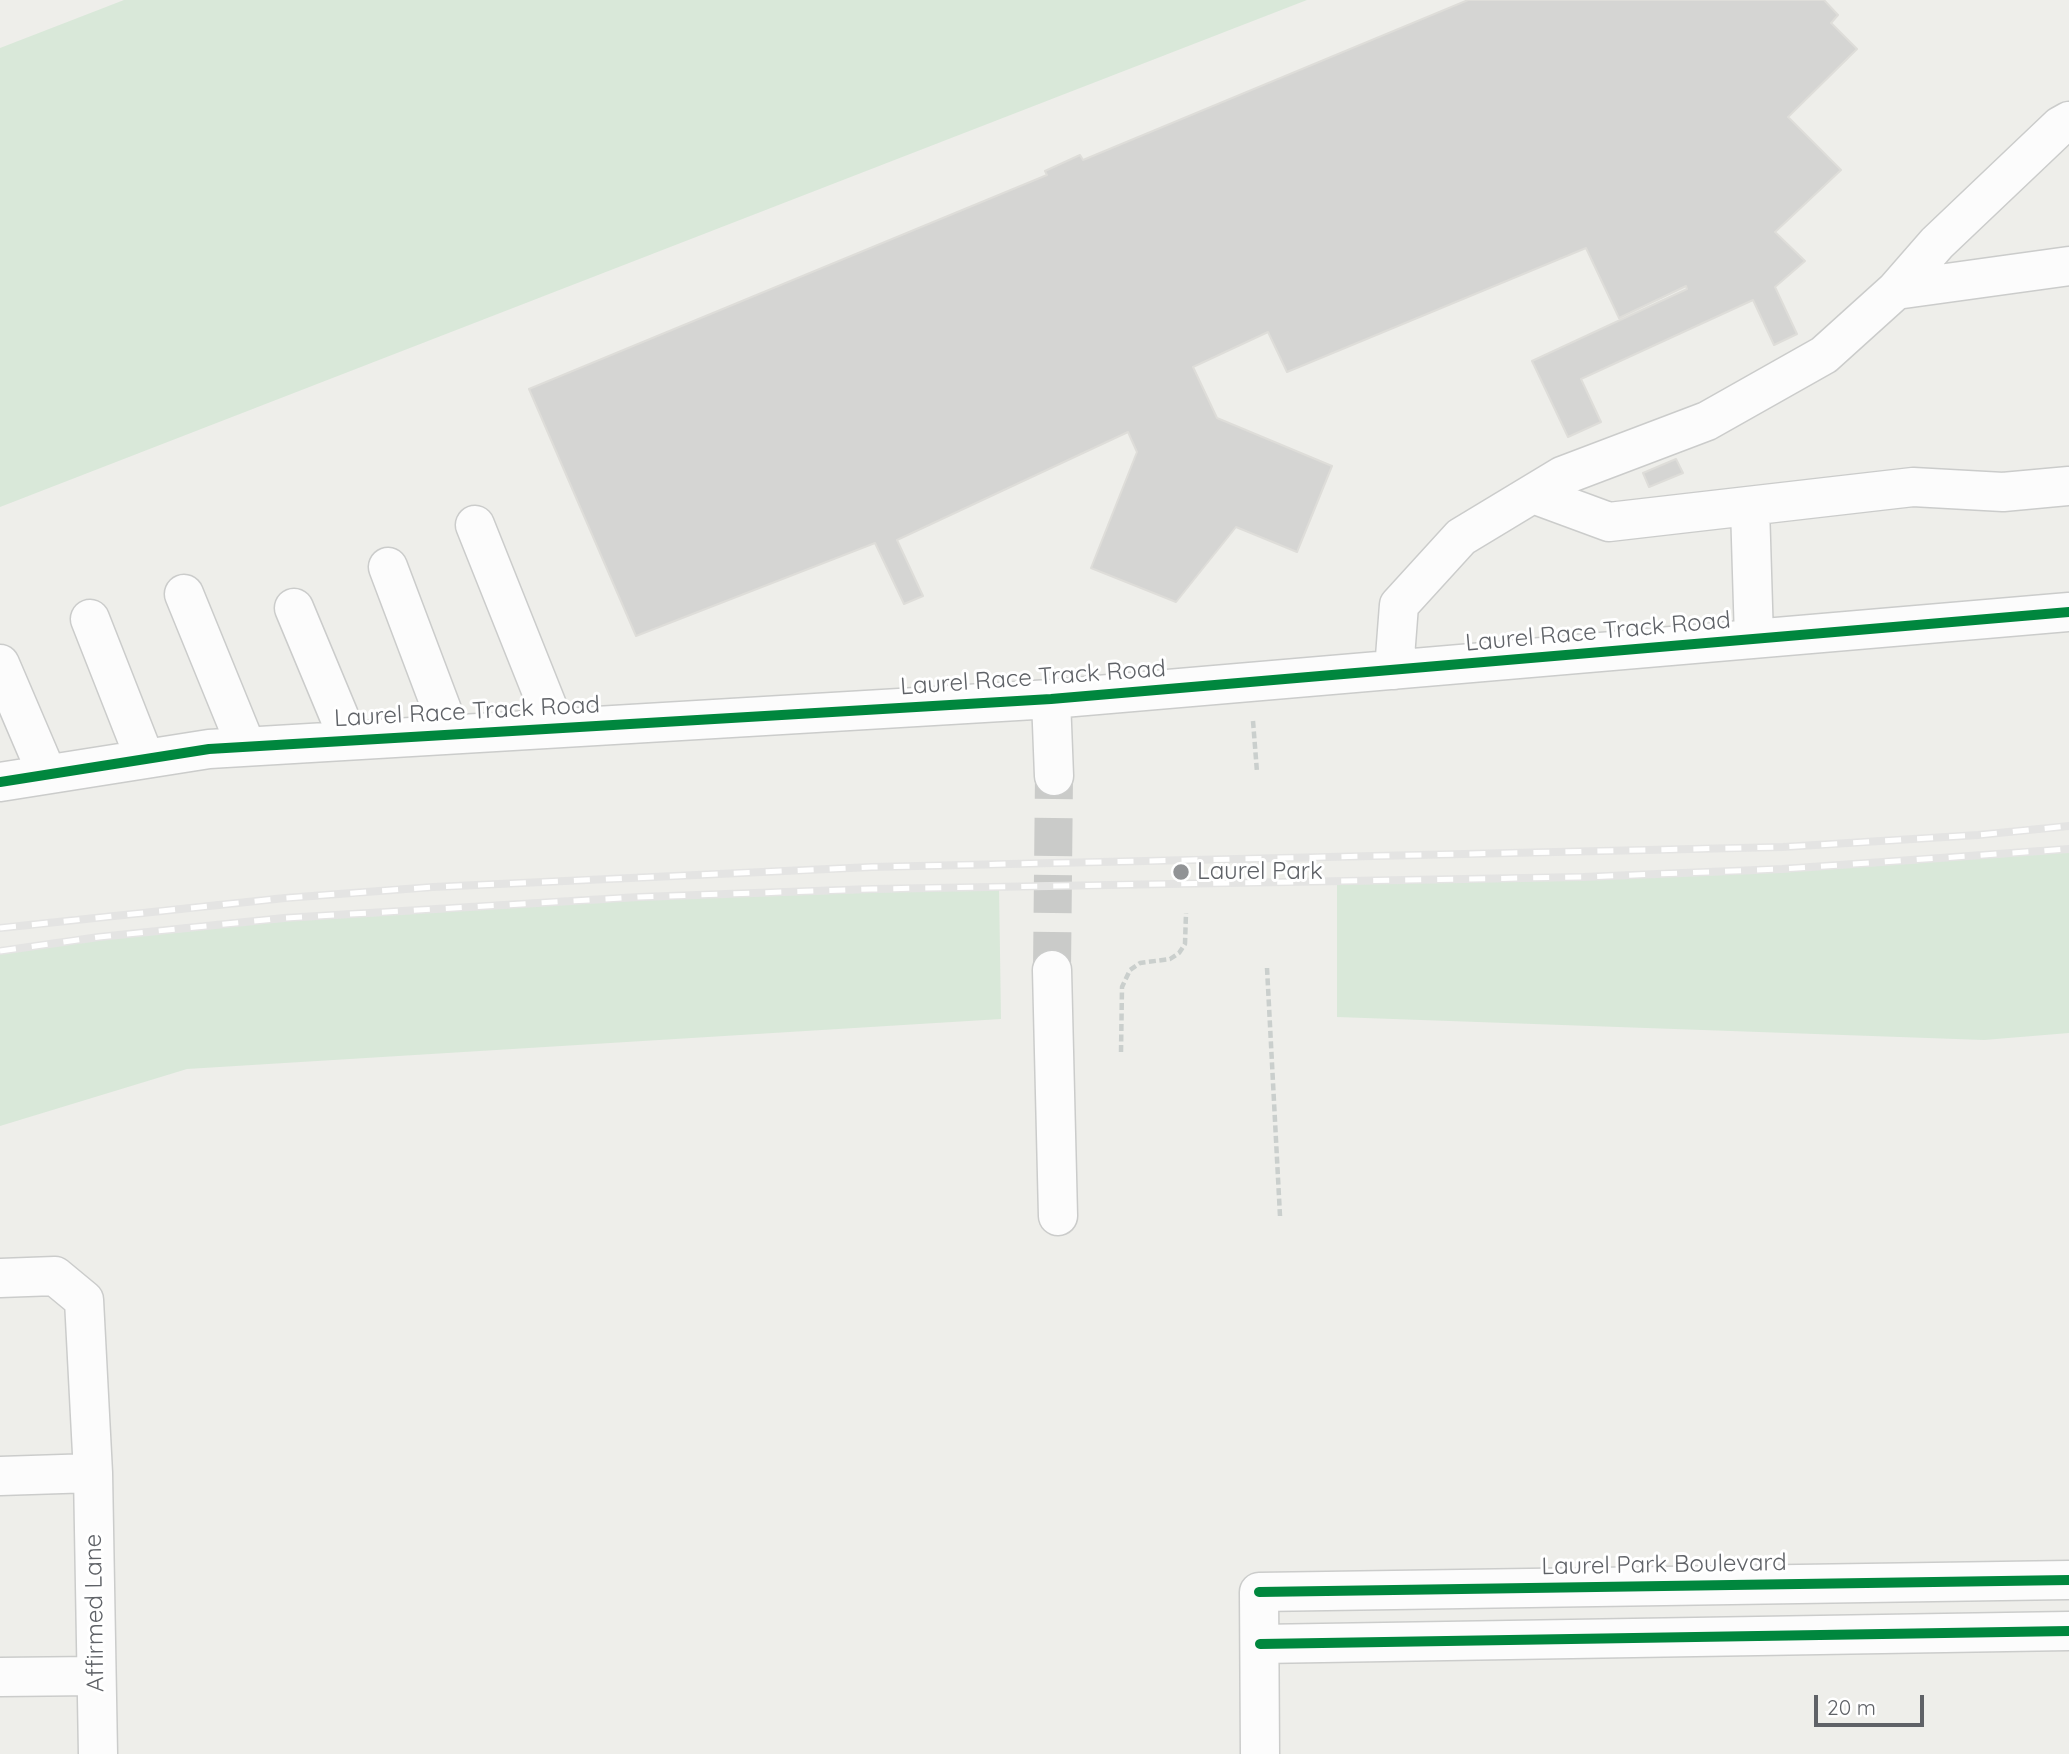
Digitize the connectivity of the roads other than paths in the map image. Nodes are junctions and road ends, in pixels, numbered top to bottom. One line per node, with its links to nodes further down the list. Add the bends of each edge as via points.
1 (2069, 121): 3 (street, via 1937,243)
2 (2069, 266): 3 (street)
3 (1896, 290): 5 (street, via 1812,362 1707,421 1562,477)
4 (2069, 486): 6 (street, via 2003,492 1913,487)
5 (1534, 494): 6 (street, via 1609,522); 15 (street, via 1461,537 1399,605)
6 (1750, 507): 13 (street)
7 (475, 525): 17 (street)
8 (388, 567): 18 (street)
9 (184, 594): 20 (street)
10 (294, 608): 19 (street)
11 (2069, 612): 13 (street, Laurel Race Track Road)
12 (90, 619): 21 (street)
13 (1754, 639): 15 (street, Laurel Race Track Road)
14 (0, 664): 22 (street)
15 (1394, 670): 16 (street, Laurel Race Track Road)
16 (1051, 699): 17 (street, Laurel Race Track Road); 23 (street)
17 (556, 729): 18 (street, Laurel Race Track Road)
18 (450, 734): 19 (street, Laurel Race Track Road)
19 (349, 740): 20 (street, Laurel Race Track Road)
20 (246, 746): 21 (street, Laurel Race Track Road)
21 (145, 759): 22 (street, Laurel Race Track Road)
22 (47, 774): 24 (street, Laurel Race Track Road)
23 (1054, 776)
24 (0, 782)
25 (1052, 970): 26 (street)
26 (1058, 1216)
27 (0, 1278): 28 (street, Affirmed Lane, via 55,1276 84,1300)
28 (93, 1473): 29 (street); 33 (street, Affirmed Lane)
29 (0, 1476)
30 (2069, 1580): 32 (street, Laurel Park Boulevard, via 1259,1592)
31 (2069, 1631): 32 (street)
32 (1260, 1644): 36 (street)
33 (96, 1676): 34 (street); 35 (street, Affirmed Lane)
34 (0, 1677)
35 (98, 1754)
36 (1260, 1754)

